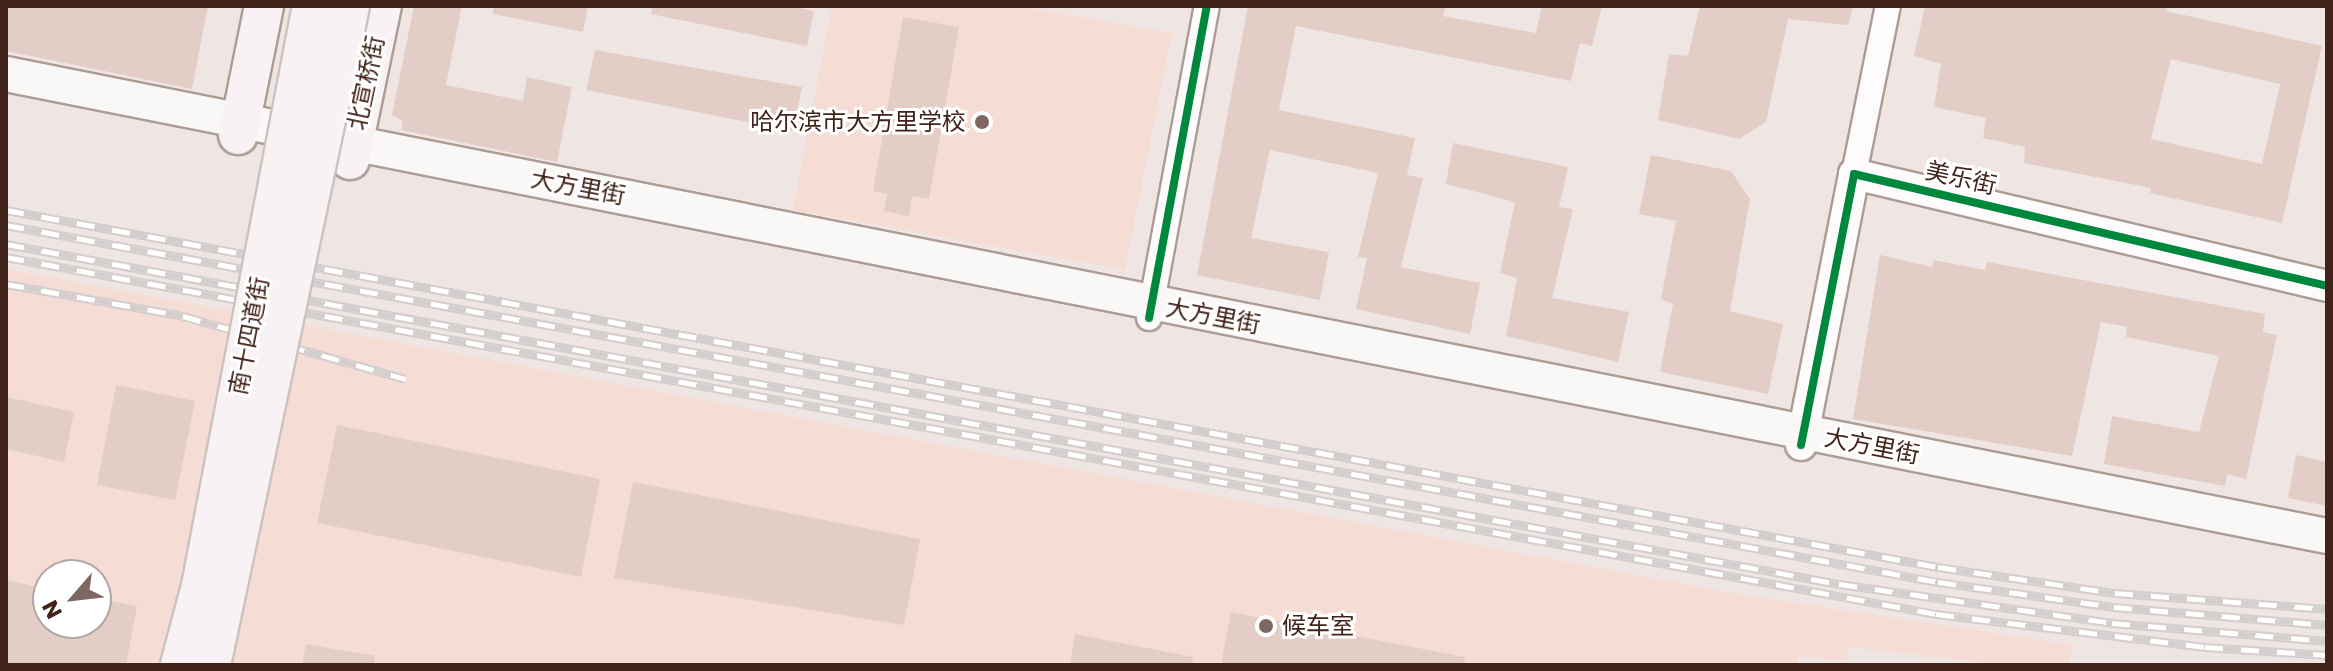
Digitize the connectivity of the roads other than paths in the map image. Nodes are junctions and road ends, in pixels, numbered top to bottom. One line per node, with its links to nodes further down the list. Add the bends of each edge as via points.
1 (264, 6): 9 (main road)
2 (312, 6): 17 (main road, 南十四道街, bridge, via 201,586)
3 (350, 6): 18 (main road, bridge)
4 (382, 6): 10 (main road, 北宣桥街)
5 (1207, 6): 13 (street)
6 (1888, 6): 11 (street)
7 (6, 74): 9 (main road, 大方里街)
8 (6, 90): 9 (main road, 大方里街)
9 (240, 127): 10 (main road, 大方里街)
10 (352, 151): 13 (main road, 大方里街)
11 (1854, 174): 12 (street, 美乐街); 14 (street)
12 (2327, 286)
13 (1150, 310): 14 (main road, 大方里街)
14 (1802, 439): 15 (main road, 大方里街); 16 (main road, 大方里街)
15 (2327, 536)
16 (2327, 547)
17 (180, 665)
18 (211, 665)

